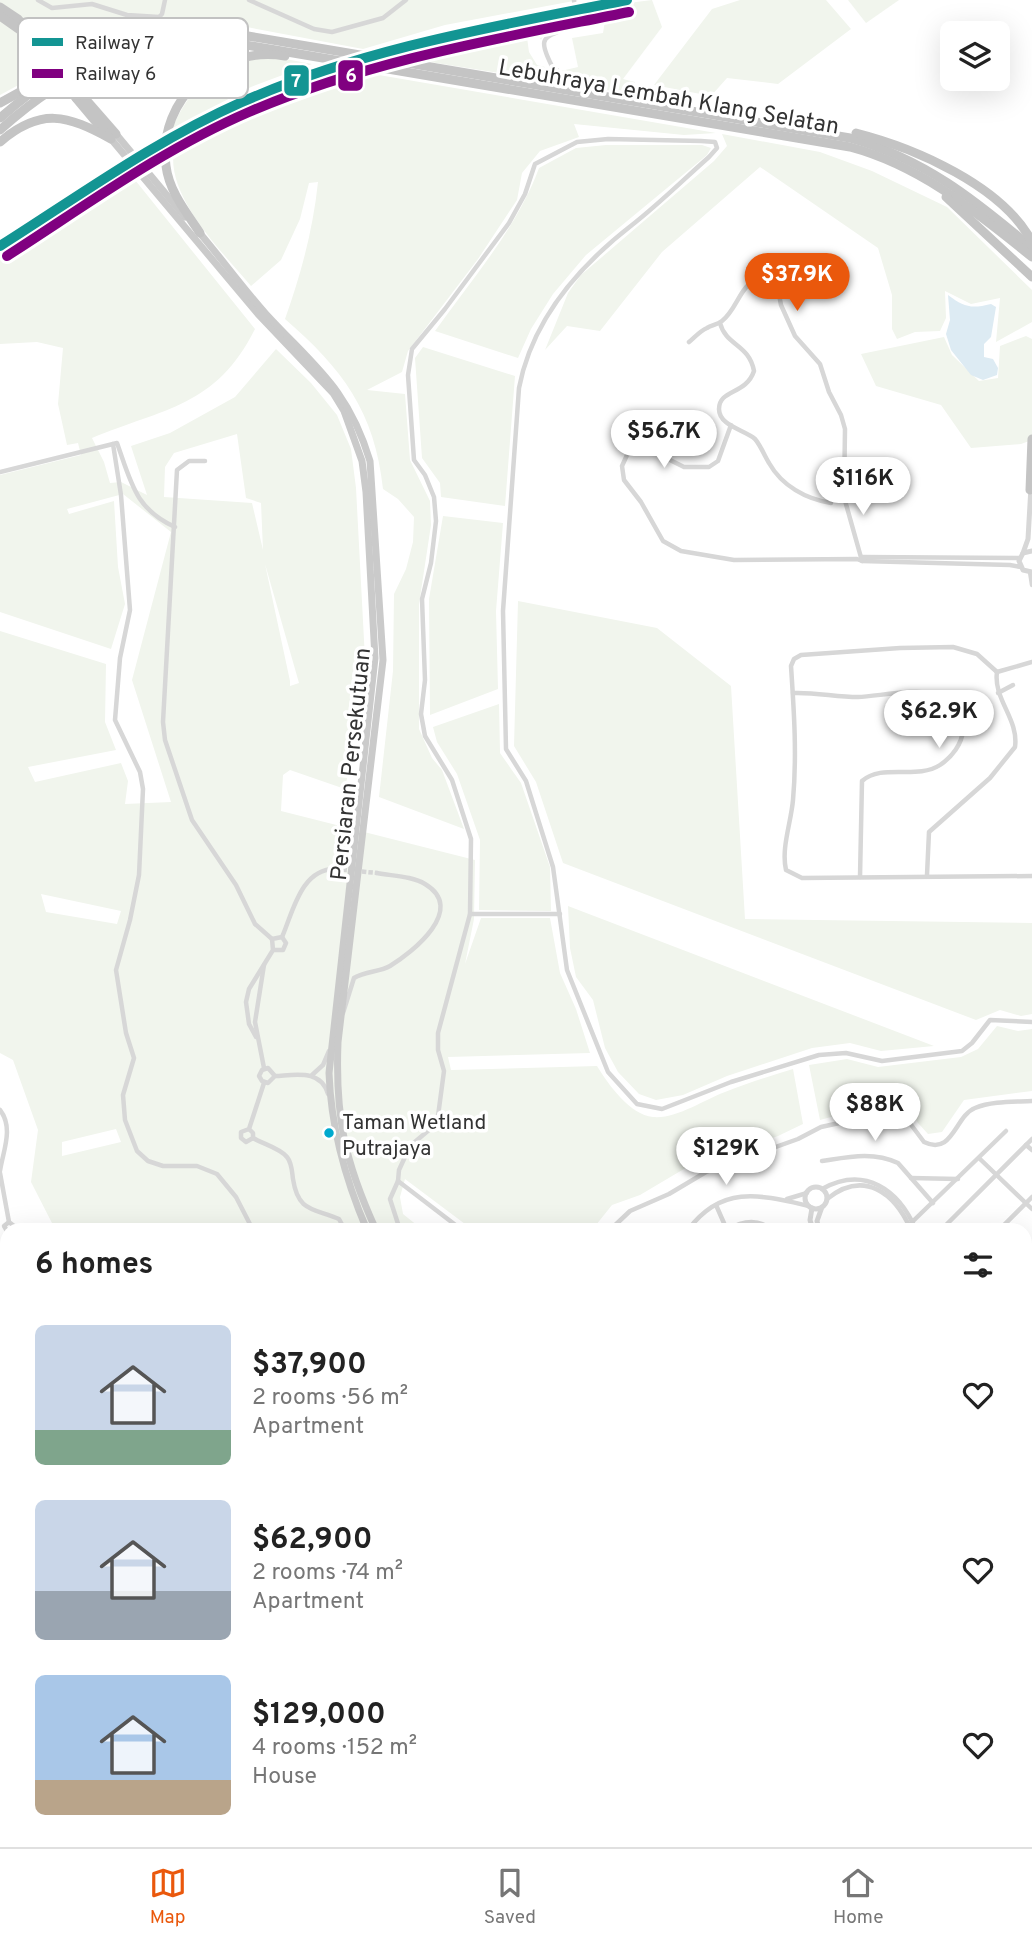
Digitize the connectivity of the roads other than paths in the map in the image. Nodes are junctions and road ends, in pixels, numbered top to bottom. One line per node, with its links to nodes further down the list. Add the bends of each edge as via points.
1 (38, 0): 2 (street, via 52,8 92,4 127,15 159,17)
2 (165, 0)
3 (249, 0): 4 (street, via 314,29 332,32 383,18)
4 (405, 0)
5 (574, 0): 15 (street, via 576,21 548,35 544,42 543,50)
6 (0, 7): 8 (highway)
7 (0, 16): 9 (highway)
8 (18, 19)
9 (18, 29)
10 (248, 36): 14 (highway, Lebuhraya Lembah Klang Selatan)
11 (248, 46): 12 (highway)
12 (278, 52): 13 (highway); 14 (highway, via 390,70)
13 (248, 56)
14 (420, 69): 16 (highway, Lebuhraya Lembah Klang Selatan); 30 (highway, Lebuhraya Lembah Klang Selatan, via 828,142 890,160)
15 (554, 70): 16 (highway, via 551,81); 17 (highway, via 561,85)
16 (529, 83): 17 (highway, Lebuhraya Lembah Klang Selatan)
17 (579, 92): 25 (highway, Lebuhraya Lembah Klang Selatan)
18 (18, 93): 23 (highway)
19 (23, 98): 24 (highway, Lebuhraya Lembah Klang Selatan)
20 (41, 98): 26 (highway)
21 (81, 98): 27 (highway, bridge)
22 (184, 98): 31 (highway, via 169,125 164,153 173,189)
23 (0, 103)
24 (0, 118)
25 (754, 120): 32 (highway, Lebuhraya Lembah Klang Selatan, via 890,150 966,193); 32 (highway, via 848,131 948,169 995,200 1020,223)
26 (0, 130)
27 (113, 137): 28 (highway, via 67,118 49,118 17,128); 29 (main road, Persiaran Persekutuan)
28 (0, 142)
29 (146, 178): 31 (main road, Persiaran Persekutuan); 35 (main road, Persiaran Persekutuan)
30 (930, 181): 33 (highway, Lebuhraya Lembah Klang Selatan); 34 (highway)
31 (200, 233): 35 (main road, Persiaran Persekutuan)
32 (1032, 245)
33 (1032, 257)
34 (1032, 277)
35 (261, 313): 38 (main road, Persiaran Persekutuan)
36 (720, 323): 37 (street); 39 (street, via 724,335 746,351 753,367 746,386 720,402 720,415); 51 (street, via 749,283 768,278 777,284 787,321 820,364 841,415 844,497)
37 (689, 342)
38 (295, 350): 71 (main road, Persiaran Persekutuan, via 329,379 349,407 361,430 373,485 383,660); 74 (main road, Persiaran Persekutuan, via 332,393 357,441 366,492 373,610 370,716)
39 (731, 425): 46 (street, via 758,442 784,482 810,498); 51 (street, via 718,461 709,467 684,467 646,448 627,455 622,466 624,480 663,541 681,551 734,560)
40 (1032, 439): 42 (highway)
41 (113, 444): 44 (street); 47 (street, via 117,443 144,507); 107 (street, via 130,610 115,720 140,772 143,789 139,875 116,970 134,1058 123,1095 125,1120 137,1151 148,1160 163,1166 197,1166 217,1174)
42 (1032, 449): 45 (highway)
43 (205, 461): 47 (street, via 189,461 177,470)
44 (0, 472)
45 (1030, 491): 48 (street)
46 (831, 503)
47 (175, 527): 68 (street, via 165,740 191,820 236,885 255,924)
48 (1028, 539): 49 (street); 50 (street)
49 (1032, 549): 50 (street)
50 (1021, 555): 51 (street); 52 (street)
51 (860, 559): 52 (street)
52 (1021, 567): 53 (street)
53 (1031, 575): 54 (street)
54 (1032, 585)
55 (1032, 662): 56 (street)
56 (996, 672): 58 (street, via 977,654 953,647 801,655 791,666); 59 (street)
57 (1013, 685): 59 (street)
58 (793, 693): 64 (street, via 796,743 786,870 802,878); 64 (street, via 858,697 942,693 955,702 962,715 958,745 941,764 911,773 871,775 862,781)
59 (998, 694): 62 (street, via 1014,727 1015,747 990,778 929,832)
60 (337, 869): 67 (street, via 323,870 307,883)
61 (377, 873): 71 (street, via 423,882 435,894 438,920 433,931 388,967 354,978)
62 (927, 875): 63 (street); 64 (street)
63 (1032, 876)
64 (860, 877)
65 (470, 914): 66 (street); 66 (street, via 469,831 452,780 425,736 421,714 425,680 422,599 436,521 434,497 414,460 408,375 412,349 509,223 535,164 577,142 715,142 717,148 709,157 589,261 559,297 524,364 519,388 503,611 506,749 530,792 553,867); 94 (street, via 438,1033 444,1071 438,1116 410,1146)
66 (560, 914): 72 (street, via 567,971 600,1056 624,1092 645,1107 672,1107 731,1082 819,1055 846,1053 882,1061 962,1051 990,1020)
67 (282, 937): 68 (street); 69 (street, via 285,947)
68 (272, 939): 69 (street)
69 (273, 950): 70 (street)
70 (265, 961): 73 (street, via 255,1010); 73 (street, via 246,1002 248,1024)
71 (341, 1018): 109 (main road, Persiaran Persekutuan, via 337,1073 342,1138)
72 (1032, 1022)
73 (256, 1037): 75 (street)
74 (331, 1046): 76 (street, via 323,1065); 79 (main road, Persiaran Persekutuan)
75 (264, 1068): 77 (street); 78 (street, via 259,1076)
76 (312, 1075): 77 (street); 79 (street, via 324,1084)
77 (275, 1076): 78 (street)
78 (264, 1083): 82 (street)
79 (330, 1098): 110 (main road, Persiaran Persekutuan, via 344,1172)
80 (1032, 1101): 113 (street, via 977,1107 965,1115 952,1136 937,1144 924,1142 900,1116 876,1115 821,1127 705,1172 630,1211)
81 (0, 1110): 90 (street, via 7,1132)
82 (249, 1129): 84 (street); 84 (street, via 243,1130 241,1138 249,1142)
83 (1006, 1131): 88 (street)
84 (253, 1138): 108 (street, via 286,1156 301,1203)
85 (1032, 1139): 86 (street)
86 (1026, 1145): 87 (street); 91 (street)
87 (1032, 1150)
88 (980, 1159): 91 (street); 93 (street)
89 (822, 1161): 92 (street, via 874,1156 898,1163)
90 (0, 1172): 106 (street)
91 (997, 1176): 101 (street); 121 (street)
92 (910, 1178): 93 (street); 100 (street)
93 (958, 1179): 100 (street)
94 (398, 1181): 111 (street, via 390,1199); 112 (street)
95 (822, 1189): 96 (street); 99 (street); 119 (street, via 850,1181 878,1184 899,1199)
96 (807, 1193): 98 (street); 103 (street)
97 (1032, 1197): 101 (street)
98 (783, 1199): 102 (street, via 752,1194); 103 (street)
99 (827, 1199): 104 (street); 118 (street, via 848,1186 875,1188 896,1203)
100 (933, 1203): 120 (street)
101 (1026, 1203): 105 (street); 122 (street)
102 (716, 1205): 114 (street); 115 (street)
103 (810, 1207): 104 (street); 116 (street)
104 (822, 1207): 117 (street)
105 (1032, 1209)
106 (10, 1223)
107 (249, 1223)
108 (341, 1223)
109 (368, 1223)
110 (368, 1223)
111 (398, 1223)
112 (454, 1223)
113 (617, 1223)
114 (696, 1223)
115 (724, 1223)
116 (811, 1223)
117 (817, 1223)
118 (909, 1223)
119 (910, 1223)
120 (916, 1223)
121 (949, 1223)
122 (1006, 1223)

